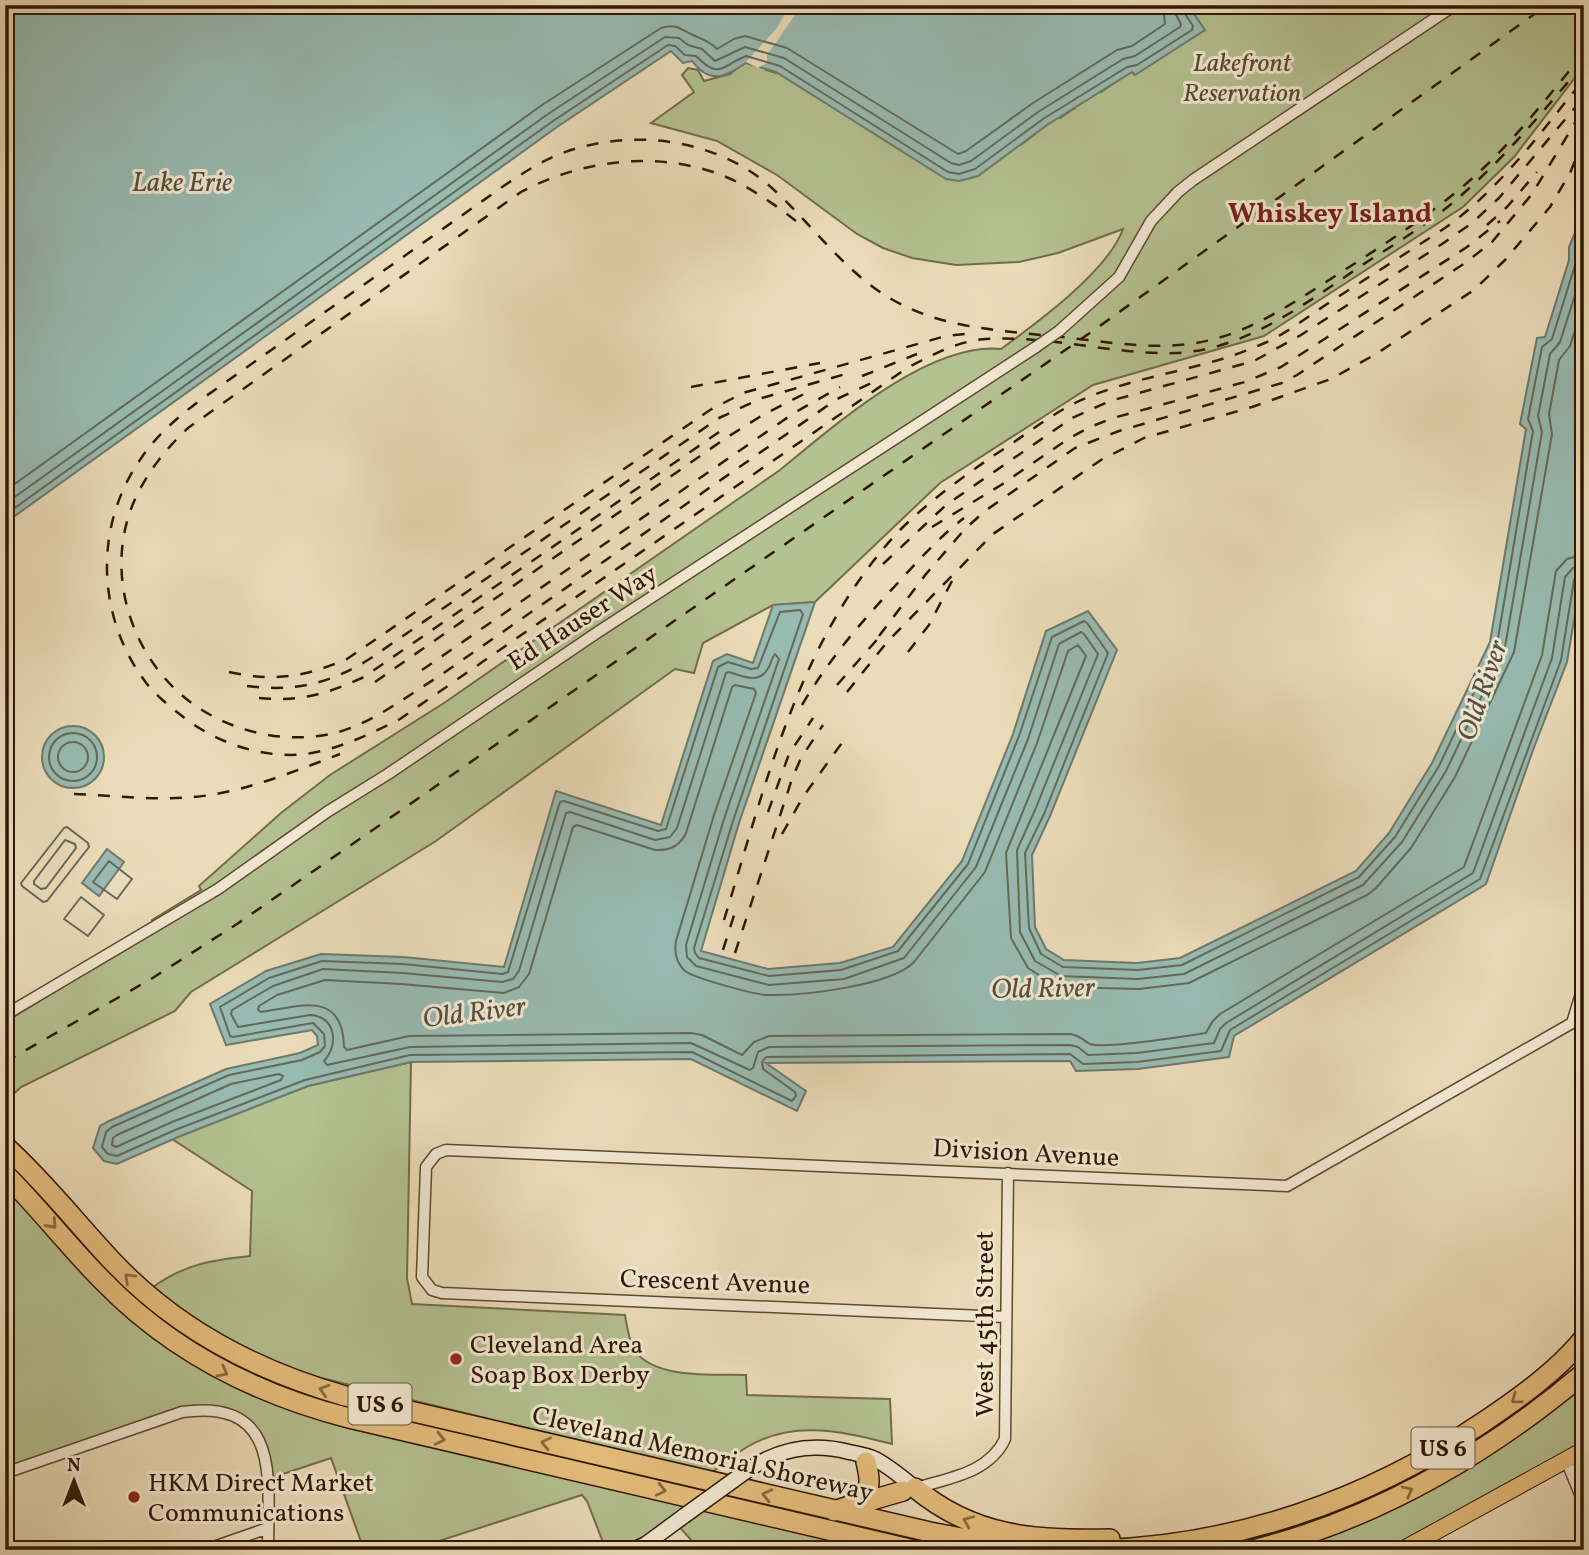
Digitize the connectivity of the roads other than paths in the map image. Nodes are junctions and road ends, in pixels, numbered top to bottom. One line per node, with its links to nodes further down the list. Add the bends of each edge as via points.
1 (1455, 5): 3 (street, Ed Hauser Way, bridge, via 1178,192 1152,221 1119,277 1059,331 598,632 218,889)
2 (1584, 984): 5 (street, Division Avenue, via 1572,1023 1287,1186)
3 (5, 1015)
4 (5, 1146): 19 (highway, Cleveland Memorial Shoreway / US 6, one-way to 4, via 345,1396 264,1368 204,1337 149,1297)
5 (1008, 1173): 7 (street, Division Avenue, via 446,1150 426,1167); 8 (street, West 45th Street)
6 (5, 1174): 21 (highway, Cleveland Memorial Shoreway / US 6, one-way to 21, via 138,1314 196,1356 251,1385 348,1418)
7 (425, 1282): 8 (street, Crescent Avenue, via 442,1293)
8 (1006, 1317): 16 (street, West 45th Street, via 1007,1426 1003,1443 979,1467)
9 (1579, 1346): 20 (highway, US 6, one-way to 20, via 1511,1402 1440,1450 1364,1490)
10 (1584, 1373): 30 (highway, US 6, one-way to 10, via 1345,1520 1424,1483 1498,1438)
11 (1584, 1450): 13 (main road)
12 (849, 1452): 14 (street); 16 (street, via 878,1461); 25 (street, bridge, via 797,1448 770,1456)
13 (1566, 1460): 18 (street); 31 (main road)
14 (866, 1462): 16 (street); 17 (highway, via 869,1483)
15 (5, 1474): 22 (street, via 182,1412 206,1409 231,1414 251,1428 262,1444 267,1461)
16 (909, 1490): 17 (highway); 20 (highway, one-way to 16, via 1142,1537 1048,1539 975,1525)
17 (858, 1504): 19 (highway)
18 (1584, 1504)
19 (833, 1511): 28 (highway, Cleveland Memorial Shoreway / US 6, via 998,1545)
20 (1301, 1514): 29 (highway, US 6, via 1186,1542)
21 (802, 1525): 26 (highway); 27 (highway, Cleveland Memorial Shoreway / US 6)
22 (268, 1528): 23 (street); 24 (street)
23 (205, 1550)
24 (268, 1550)
25 (634, 1550)
26 (872, 1550)
27 (914, 1550)
28 (1062, 1550)
29 (1095, 1550)
30 (1253, 1550)
31 (1402, 1550)

